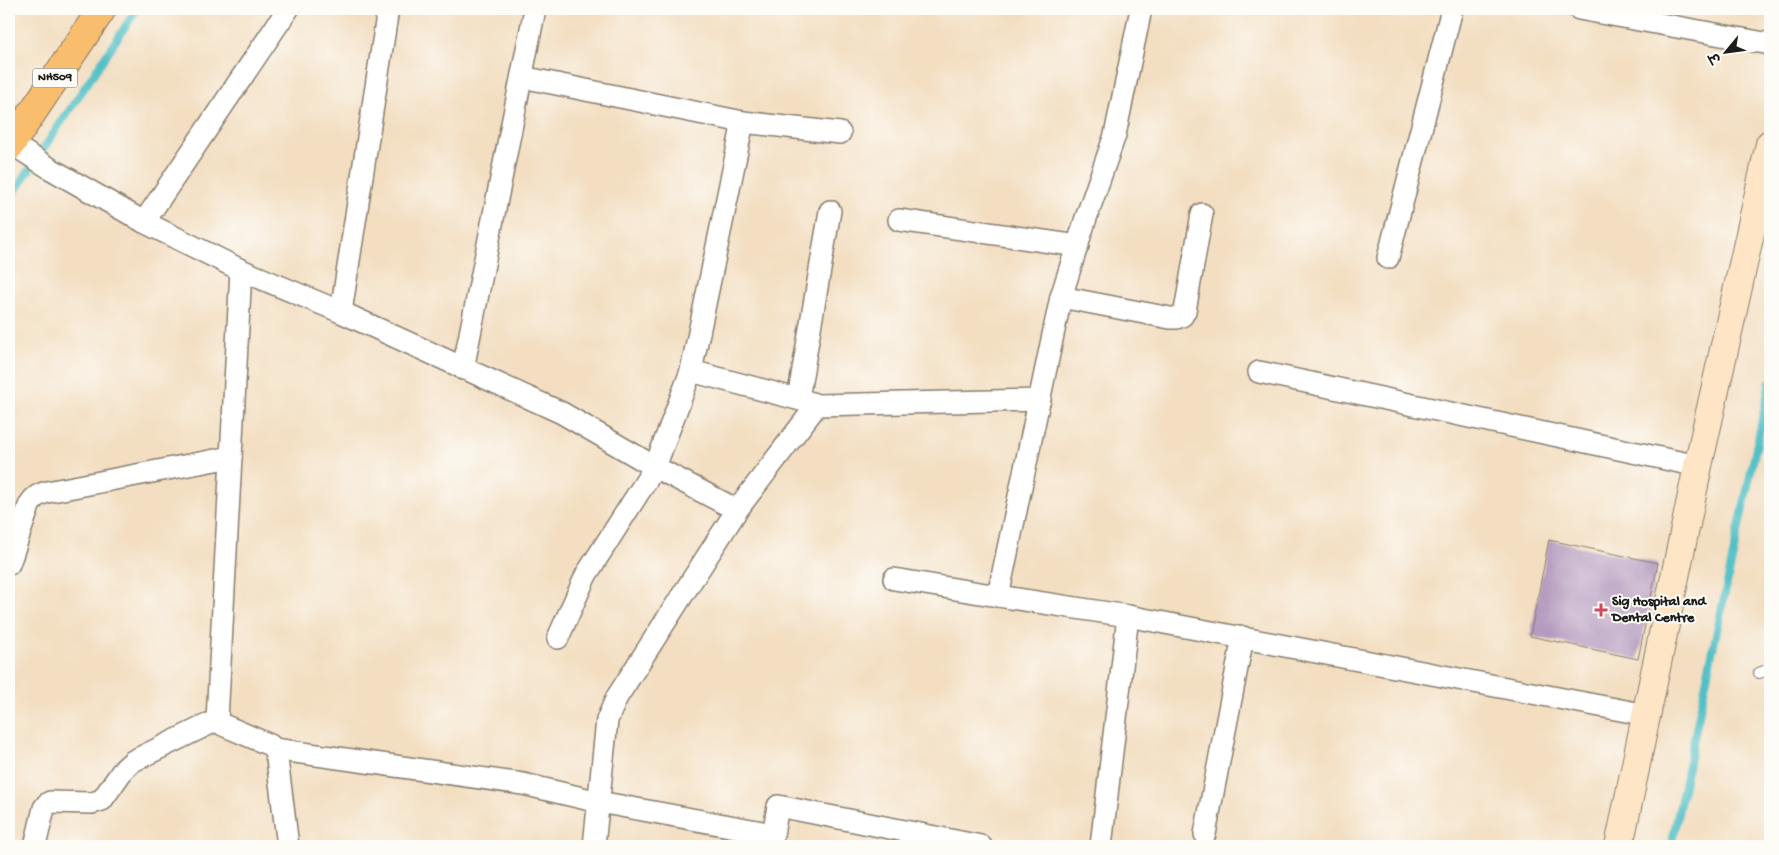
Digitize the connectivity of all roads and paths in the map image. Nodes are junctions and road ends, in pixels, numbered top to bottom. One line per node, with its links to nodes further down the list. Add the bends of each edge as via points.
1 (102, 9): 13 (highway, NH509)
2 (288, 9): 17 (street)
3 (388, 9): 22 (street)
4 (535, 9): 9 (street)
5 (1141, 9): 18 (street, via 1115,135)
6 (1452, 9): 19 (street)
7 (1579, 9): 8 (street)
8 (1770, 44)
9 (522, 77): 10 (street); 23 (street)
10 (743, 122): 11 (street); 24 (street)
11 (840, 133)
12 (1770, 144): 29 (street)
13 (14, 147): 17 (street)
14 (830, 211): 27 (street)
15 (1202, 214): 21 (street, via 1182,316 1170,318)
16 (899, 220): 18 (street)
17 (144, 222): 20 (street)
18 (1078, 246): 21 (street)
19 (1388, 258)
20 (241, 270): 22 (street); 28 (street)
21 (1061, 297): 26 (street)
22 (341, 312): 23 (street)
23 (463, 369): 30 (street, via 562,413)
24 (691, 371): 27 (street); 30 (street)
25 (1259, 372): 29 (street)
26 (1040, 400): 27 (street); 34 (street)
27 (808, 402): 31 (street)
28 (231, 457): 32 (street, via 38,495 29,506); 41 (street)
29 (1698, 466): 40 (street)
30 (655, 467): 31 (street); 37 (street, via 586,576)
31 (738, 510): 43 (street, via 617,697 607,720)
32 (9, 564)
33 (894, 579): 34 (street)
34 (998, 596): 35 (street)
35 (1128, 616): 36 (street); 51 (street)
36 (1243, 637): 40 (street); 44 (street)
37 (558, 638)
38 (1770, 670): 39 (lane)
39 (1760, 673)
40 (1647, 715): 52 (street)
41 (217, 720): 42 (street); 47 (street, via 133,761 102,800 47,804)
42 (274, 749): 43 (street, via 523,784); 48 (street)
43 (599, 802): 45 (street); 49 (street)
44 (1205, 834)
45 (772, 840): 46 (street, via 778,806)
46 (939, 843): 50 (street)
47 (35, 846)
48 (288, 846)
49 (594, 846)
50 (981, 846)
51 (1101, 846)
52 (1619, 846)

